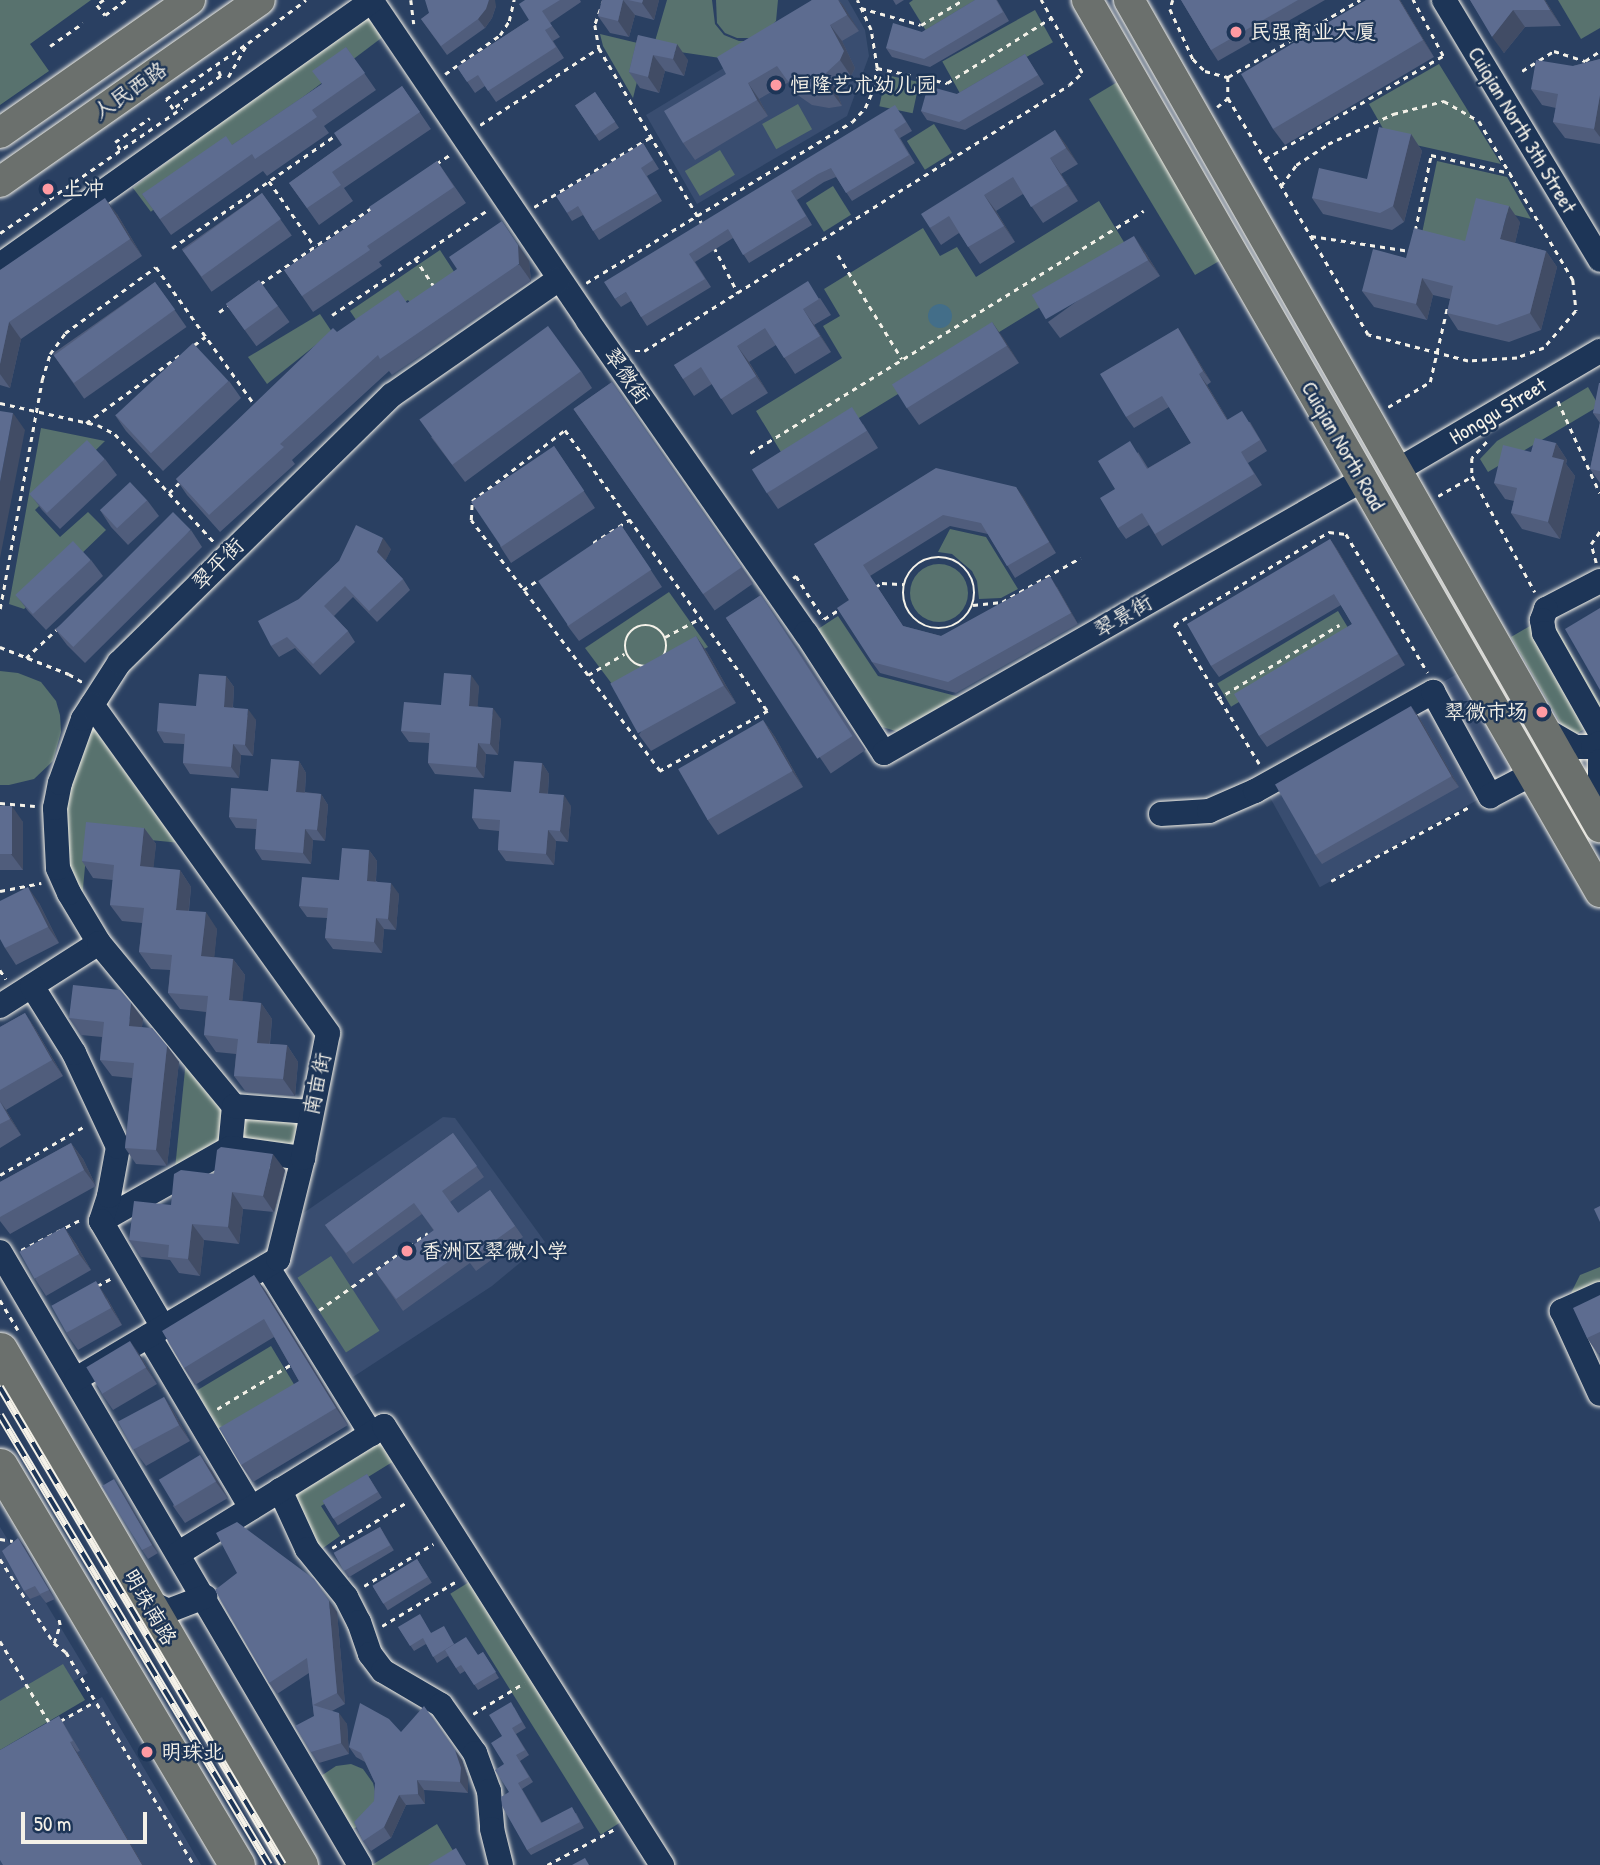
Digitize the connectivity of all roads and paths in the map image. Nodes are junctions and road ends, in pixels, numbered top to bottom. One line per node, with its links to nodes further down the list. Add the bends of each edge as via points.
1 (104, 0): 2 (path, via 97,5 105,15)
2 (126, 0)
3 (190, 0): 32 (main road, 人民西路)
4 (260, 0): 40 (main road, 人民西路)
5 (306, 0): 21 (path)
6 (371, 0): 33 (street, 翠微街); 56 (street)
7 (514, 0): 28 (path, via 500,35)
8 (604, 0): 23 (path, via 595,25)
9 (857, 0): 18 (path)
10 (963, 0): 18 (path, via 921,25)
11 (1041, 0): 19 (path)
12 (1087, 0): 81 (main road, Cuiqian North Road)
13 (1129, 0): 80 (main road, Cuiqian North Road)
14 (1173, 0): 29 (path, via 1170,9 1193,59 1205,71)
15 (1360, 0): 29 (path)
16 (1413, 0): 36 (path, via 1443,56)
17 (1444, 0): 55 (street, Cuiqian North 3th Street)
18 (861, 8): 25 (path, via 872,30)
19 (1051, 18): 25 (path, via 947,83); 60 (path, via 1082,73 1069,85)
20 (83, 23): 22 (path)
21 (248, 43): 27 (path, via 166,99 173,109 221,76); 35 (path, via 226,78)
22 (50, 46)
23 (599, 48): 33 (path); 34 (path)
24 (1600, 51): 26 (path, via 1585,61 1554,51)
25 (877, 68): 46 (path, via 873,90 852,122)
26 (1522, 71)
27 (219, 72)
28 (445, 74)
29 (1228, 78): 36 (path, via 1228,99)
30 (150, 118): 35 (path, via 115,142)
31 (345, 129): 39 (path)
32 (0, 133)
33 (473, 134): 37 (path); 42 (street, 翠微街)
34 (651, 136): 44 (path); 46 (path)
35 (120, 150): 48 (path)
36 (1265, 159): 41 (path)
37 (435, 165)
38 (1510, 173): 41 (path, via 1479,121 1444,101 1393,114 1328,144 1296,165); 49 (path, via 1431,155 1410,252); 71 (path, via 1573,280 1576,311 1544,348 1517,358 1468,361)
39 (269, 181): 51 (path); 52 (path)
40 (0, 182)
41 (1281, 186): 49 (path)
42 (505, 198): 54 (path); 57 (street, 翠微街)
43 (380, 202): 51 (path)
44 (534, 207)
45 (1143, 211): 72 (path)
46 (698, 216): 47 (path); 58 (path)
47 (703, 226)
48 (0, 233)
49 (1311, 236): 71 (path, via 1367,335)
50 (709, 237): 60 (path)
51 (315, 247): 59 (path)
52 (172, 248)
53 (838, 255): 72 (path)
54 (415, 258): 61 (path); 65 (path)
55 (1600, 260)
56 (0, 264)
57 (559, 279): 89 (street, 翠平街, via 392,395); 94 (street, 翠微街)
58 (586, 283)
59 (251, 290)
60 (738, 293): 67 (path, via 644,351 635,351)
61 (441, 298)
62 (1448, 304): 71 (path)
63 (230, 305): 64 (path)
64 (219, 312)
65 (332, 315)
66 (205, 337): 68 (path); 76 (path); 77 (path, via 156,267 65,333 50,354)
67 (627, 343)
68 (194, 345)
69 (1600, 351): 80 (street, Honggu Street)
70 (183, 353): 78 (path)
71 (1437, 353): 75 (path, via 1430,382)
72 (902, 359): 79 (path)
73 (1556, 398): 84 (path)
74 (0, 403): 77 (path)
75 (1382, 410)
76 (259, 411)
77 (36, 412): 78 (path); 99 (path)
78 (86, 423): 83 (path, via 116,435)
79 (750, 453)
80 (1396, 471): 112 (main road, Cuiqian North Road)
81 (1363, 480): 115 (street, 翠景街); 117 (main road, Cuiqian North Road)
82 (179, 484): 83 (path)
83 (169, 493): 89 (path)
84 (1600, 493)
85 (1433, 500): 100 (path, via 1472,476)
86 (630, 519): 88 (path); 95 (path, via 565,430 472,500 471,520); 101 (path)
87 (1600, 531): 92 (path, via 1591,544)
88 (587, 547)
89 (226, 555): 110 (street, 翠平街, via 119,663)
90 (1080, 558): 98 (path, via 1002,602)
91 (545, 576): 95 (path)
92 (1598, 581): 100 (street)
93 (904, 584): 96 (path, via 881,583); 98 (path, via 906,608 923,625 947,628 968,615); 98 (path, via 917,565 939,557 950,559 968,572 975,593)
94 (775, 589): 97 (path, via 796,576 824,619); 115 (street, 翠微街)
95 (523, 590): 108 (path)
96 (870, 590)
97 (847, 605)
98 (973, 605)
99 (0, 609)
100 (1546, 609): 113 (street, via 1544,633)
101 (701, 618): 104 (path); 108 (path, via 768,711 660,771)
102 (66, 621): 107 (path)
103 (1339, 625): 111 (path)
104 (665, 637): 106 (path, via 655,627 635,628 626,639); 106 (path, via 667,651 654,666 634,664)
105 (0, 648): 107 (path)
106 (625, 653): 108 (path)
107 (26, 658): 110 (path, via 69,674)
108 (588, 675)
109 (1433, 692): 111 (path, via 1433,683 1346,534 1329,532 1174,625); 118 (street); 119 (street)
110 (96, 699): 121 (street, 翠平街, via 83,719); 133 (street, 南亩街, via 328,1033)
111 (1217, 699): 118 (path)
112 (1544, 729): 114 (street, via 1575,747); 124 (main road, Cuiqian North Road)
113 (1600, 732)
114 (1600, 743)
115 (884, 752)
116 (1600, 761): 122 (street)
117 (1532, 774): 119 (street); 128 (main road, Cuiqian North Road)
118 (1270, 782): 123 (street, via 1209,811)
119 (1490, 796): 126 (path)
120 (0, 803): 121 (path)
121 (55, 808): 125 (street, 翠平街, via 55,842)
122 (1600, 811)
123 (1161, 814)
124 (1600, 827)
125 (63, 879): 127 (path); 129 (street, 翠平街)
126 (1331, 881)
127 (0, 891)
128 (1600, 892)
129 (99, 943): 130 (street); 132 (street, 翠平街)
130 (32, 986): 131 (street); 134 (street, via 74,1053)
131 (0, 1006)
132 (234, 1106): 133 (street); 135 (street)
133 (310, 1112): 136 (street, 南亩街)
134 (103, 1116): 137 (path); 138 (street, via 118,1147)
135 (230, 1148): 136 (street); 138 (street)
136 (303, 1158): 141 (street, 南亩街, via 278,1259)
137 (0, 1175)
138 (101, 1222): 140 (path, via 77,1219); 142 (street)
139 (428, 1233): 145 (path)
140 (2, 1255): 149 (street)
141 (267, 1266): 146 (street, 南亩街); 147 (street)
142 (128, 1268): 143 (path); 146 (street)
143 (95, 1287)
144 (1600, 1294): 150 (street, via 1563,1311)
145 (313, 1314)
146 (156, 1332): 149 (street, 南亩街); 151 (street)
147 (318, 1348): 151 (path); 152 (street)
148 (0, 1350): 166 (highway, 明珠南路)
149 (76, 1380): 160 (street)
150 (1600, 1394)
151 (199, 1420): 156 (street)
152 (371, 1434): 154 (street); 155 (street, via 384,1426)
153 (0, 1466): 177 (highway)
154 (281, 1490): 156 (street); 162 (street)
155 (425, 1490): 157 (street); 162 (path)
156 (251, 1508): 160 (street)
157 (452, 1532): 163 (street); 165 (path)
158 (0, 1539): 159 (path, via 12,1540)
159 (21, 1548)
160 (179, 1553): 164 (street)
161 (0, 1559): 171 (path)
162 (314, 1559): 165 (street)
163 (475, 1569): 168 (path); 172 (street)
164 (205, 1597): 166 (street, via 168,1611); 170 (street, via 175,1623); 179 (street)
165 (346, 1597): 168 (street)
166 (147, 1601): 170 (highway, 明珠南路)
167 (53, 1607): 171 (path, via 60,1625)
168 (364, 1637): 174 (street, via 383,1671 441,1705)
169 (0, 1641): 173 (path, via 51,1726)
170 (171, 1642): 178 (highway, 明珠南路)
171 (54, 1643): 173 (path, via 66,1652)
172 (541, 1673): 174 (path); 175 (street)
173 (95, 1701): 176 (path)
174 (455, 1725): 180 (street, via 475,1753 489,1791)
175 (634, 1819): 181 (path); 182 (street)
176 (194, 1865)
177 (237, 1865)
178 (300, 1865)
179 (360, 1865)
180 (501, 1865)
181 (547, 1865)
182 (663, 1865)

